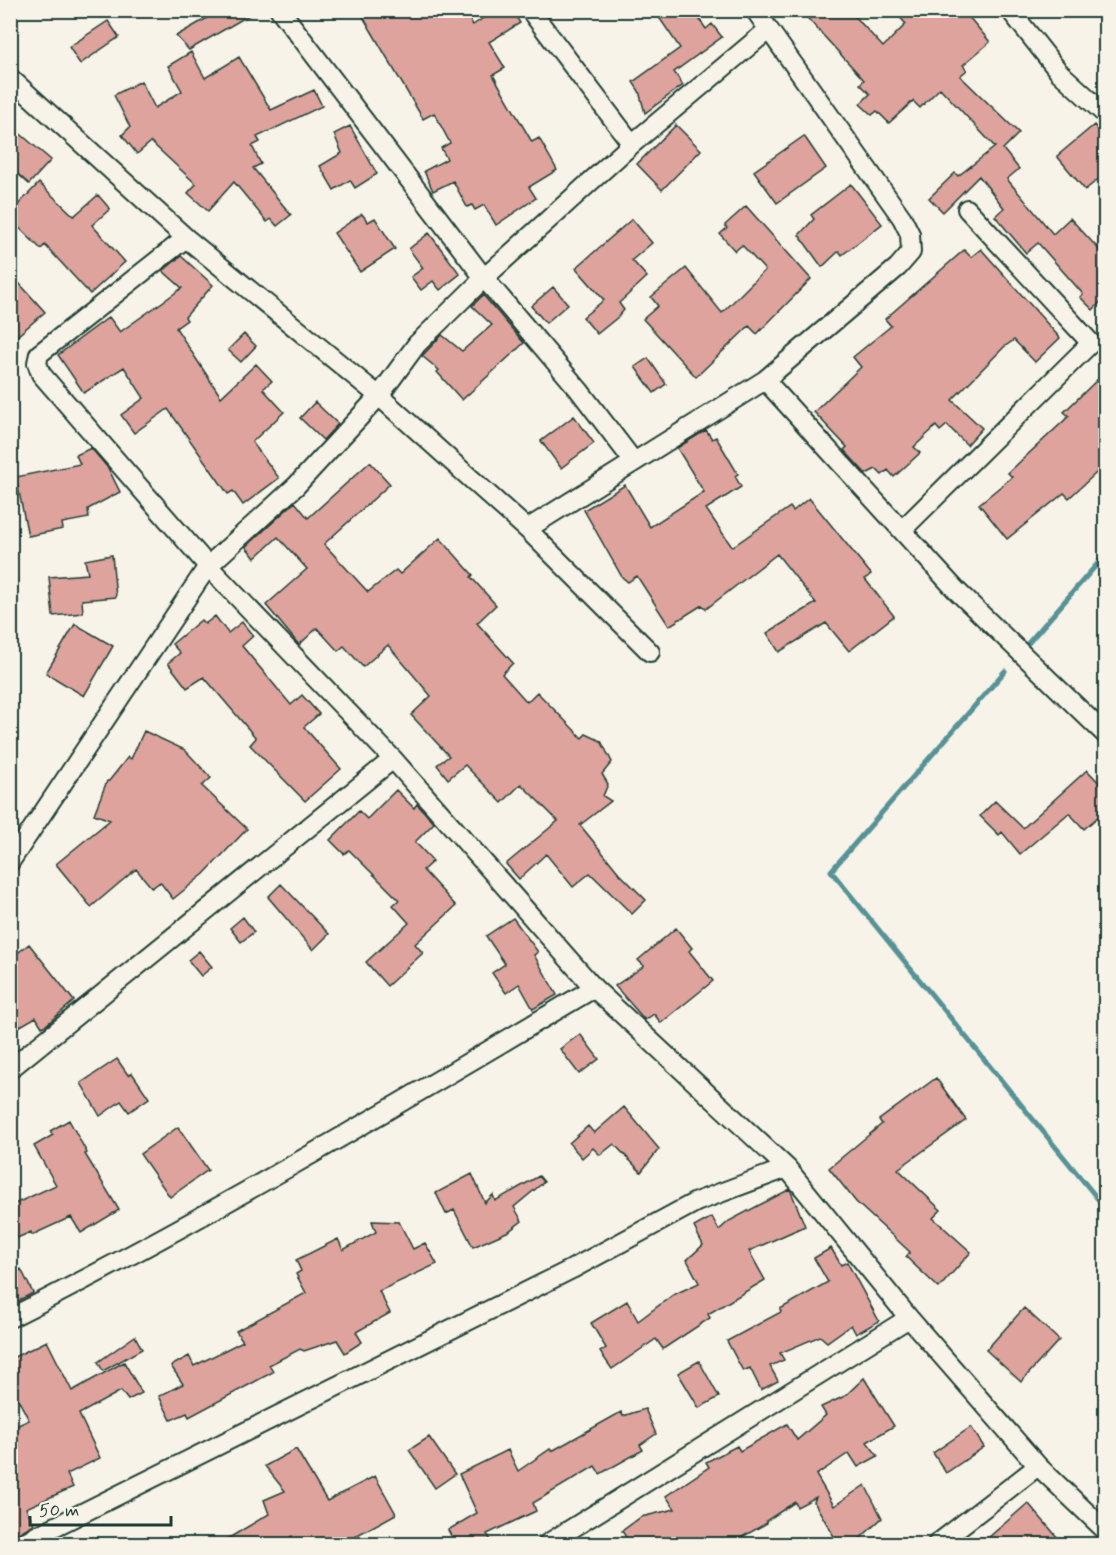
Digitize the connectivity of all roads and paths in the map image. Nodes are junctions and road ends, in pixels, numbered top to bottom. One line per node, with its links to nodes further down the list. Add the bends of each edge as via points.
1 (279, 10): 11 (street)
2 (530, 10): 8 (street)
3 (755, 10): 5 (street)
4 (1010, 10): 7 (street, via 1059,72)
5 (768, 30): 8 (street); 12 (street, via 902,218 910,234 911,252)
6 (10, 78): 10 (street)
7 (1106, 115)
8 (632, 144): 11 (street)
9 (967, 209): 16 (street, via 1091,343)
10 (186, 238): 13 (street); 17 (street, via 39,354 37,363 41,374)
11 (484, 278): 13 (street, via 417,344); 14 (street)
12 (765, 380): 14 (street); 16 (street)
13 (379, 396): 15 (street); 17 (street, via 296,486)
14 (634, 462): 15 (street)
15 (527, 529): 18 (street)
16 (902, 530): 19 (street, via 957,590)
17 (208, 566): 20 (street); 21 (street)
18 (650, 652)
19 (1106, 735)
20 (393, 759): 22 (street); 23 (street)
21 (10, 862)
22 (594, 988): 24 (street); 25 (street, via 335,1142)
23 (10, 1069)
24 (787, 1168): 26 (street); 29 (street, via 696,1202 480,1316)
25 (10, 1318)
26 (909, 1318): 27 (street); 30 (street)
27 (1038, 1466): 28 (street); 31 (street)
28 (1106, 1531)
29 (20, 1545)
30 (547, 1545)
31 (937, 1545)

